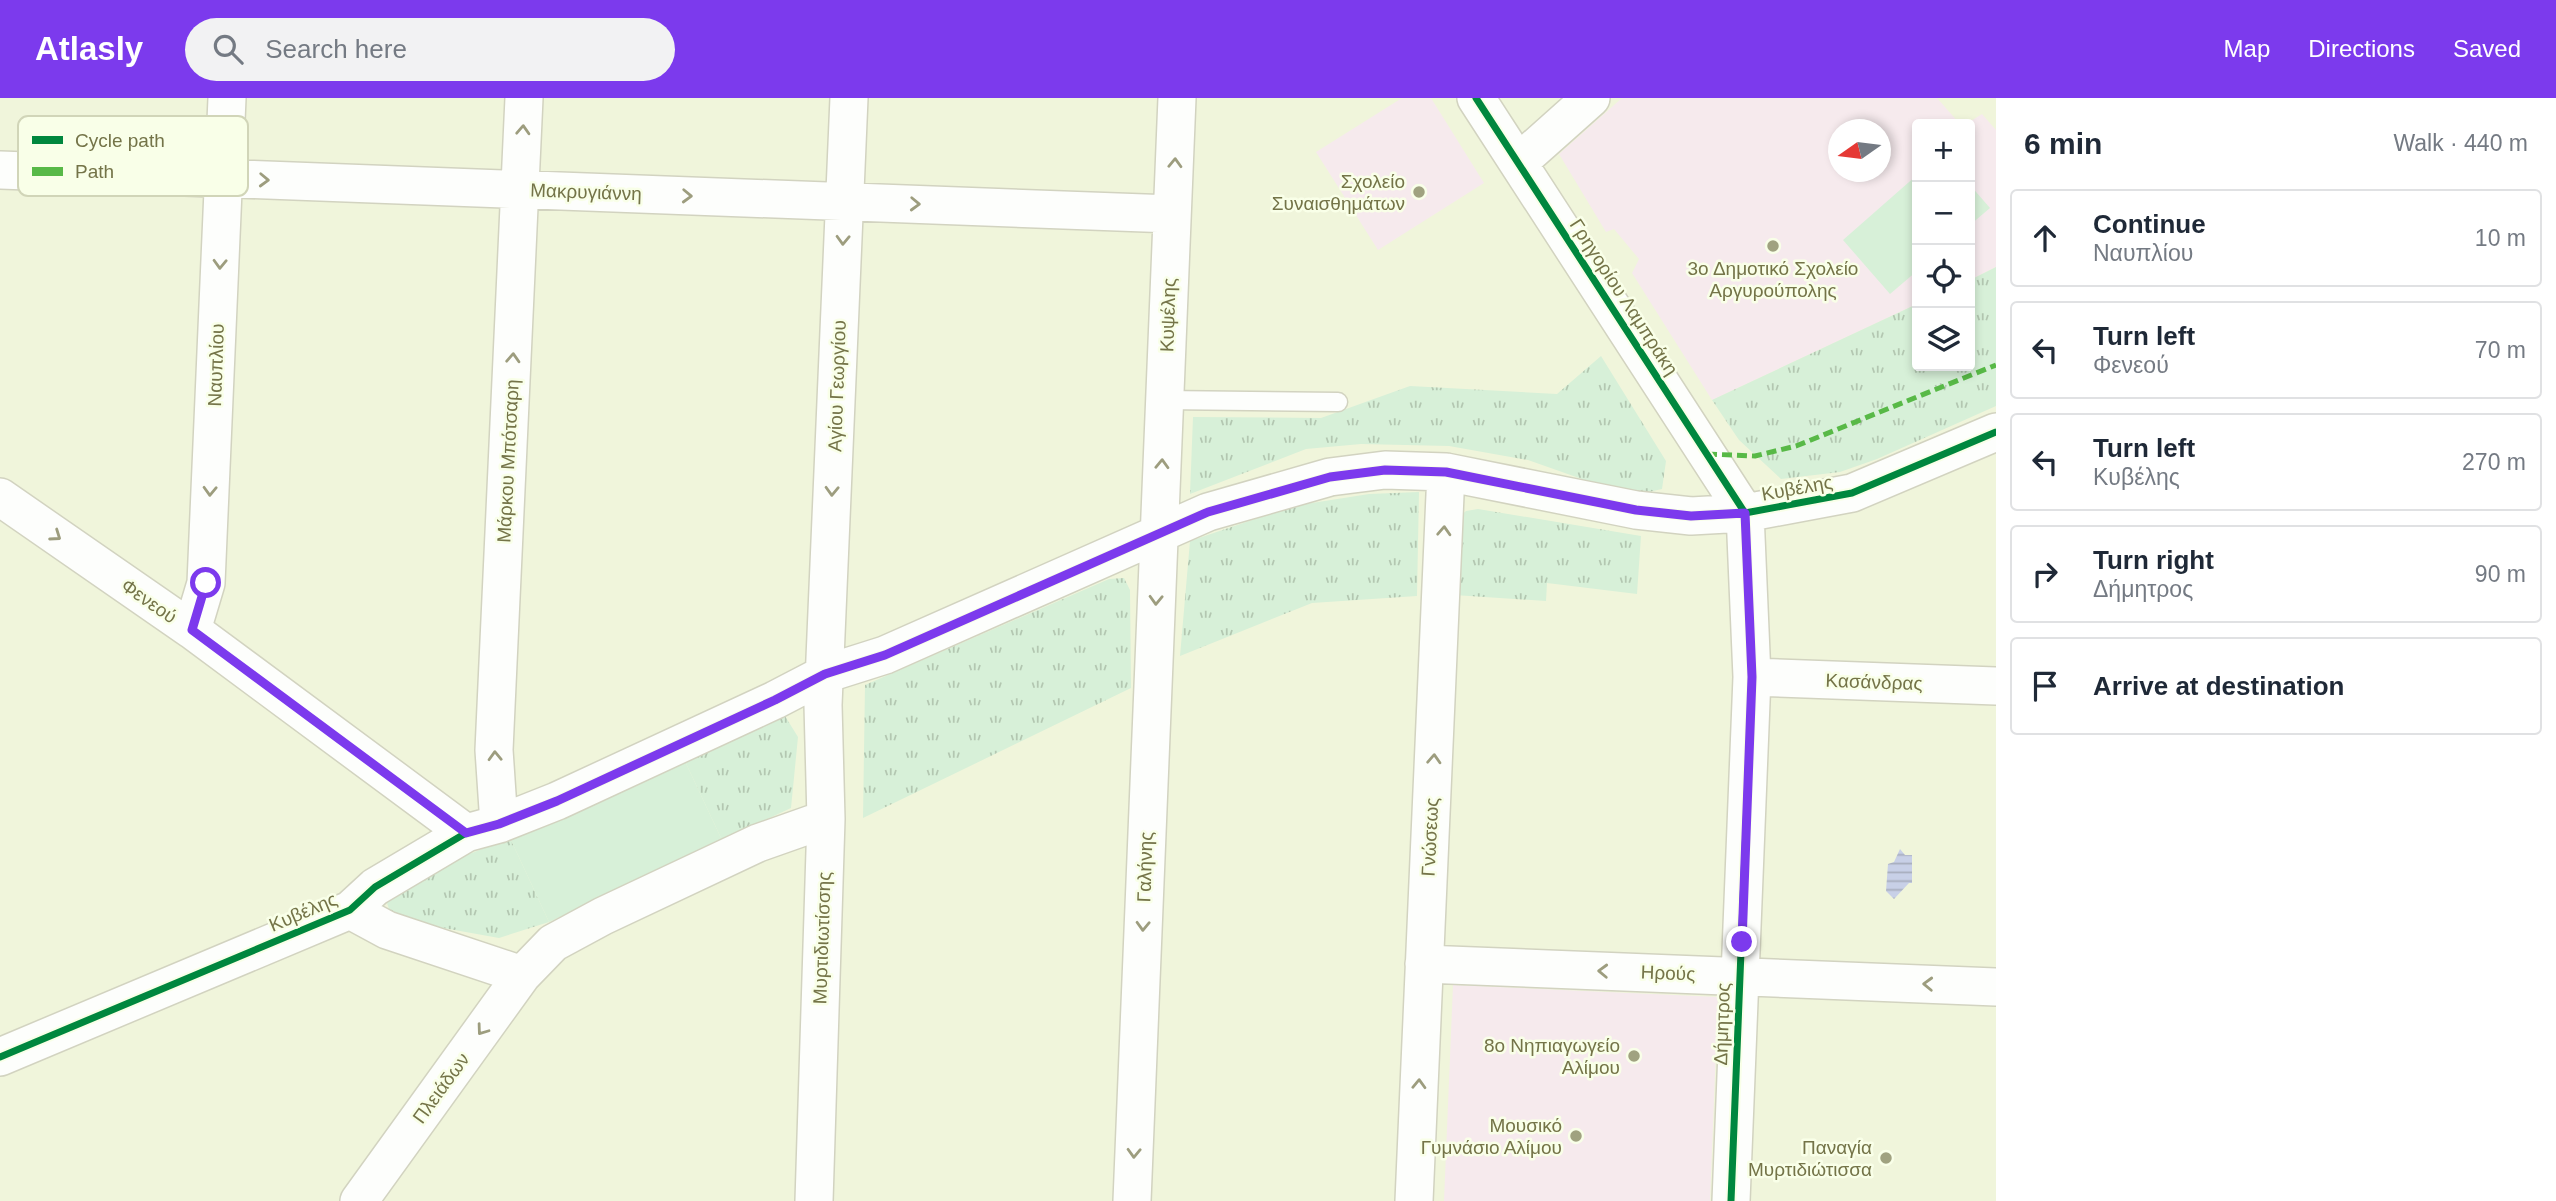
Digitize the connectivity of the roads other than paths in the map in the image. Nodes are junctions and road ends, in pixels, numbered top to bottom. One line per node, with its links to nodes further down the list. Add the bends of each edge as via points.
1 (227, 98): 7 (street, Ναυπλίου)
2 (524, 98): 12 (street, Μάρκου Μπότσαρη, one-way to 2)
3 (849, 98): 14 (street, Αγίου Γεωργίου)
4 (1177, 98): 15 (street, Κυψέλης, one-way to 4)
5 (1476, 98): 8 (street, Γρηγορίου Λαμπράκη)
6 (1591, 98): 8 (street)
7 (226, 116)
8 (1518, 163): 21 (street, Γρηγορίου Λαμπράκη)
9 (0, 170): 10 (street, Μακρυγιάννη)
10 (18, 171)
11 (248, 179): 12 (street, Μακρυγιάννη, one-way to 12)
12 (520, 190): 14 (street, Μακρυγιάννη, one-way to 14); 28 (street, Μάρκου Μπότσαρη, one-way to 12, via 495,750)
13 (223, 196): 23 (street, Ναυπλίου, one-way to 23, via 206,583)
14 (845, 202): 15 (street, Μακρυγιάννη, one-way to 15); 24 (street, Αγίου Γεωργίου, one-way to 24)
15 (1172, 214): 16 (street, Κυψέλης)
16 (1164, 400): 17 (lane); 22 (street, Κυψέλης, one-way to 16)
17 (1338, 402)
18 (1996, 432): 21 (street, Κυβέλης, via 1852,494)
19 (1446, 472): 21 (street, Κυβέλης, via 1636,510 1691,516); 22 (street, Κυβέλης, via 1385,470 1330,477 1208,512); 30 (street, Γνώσεως, one-way to 19)
20 (0, 498): 23 (street, Φενεού, one-way to 23)
21 (1745, 513): 25 (street, Δήμητρος)
22 (1159, 532): 24 (street, Κυβέλης, via 885,655); 37 (street, Γαλήνης, one-way to 37)
23 (192, 630): 28 (street, Φενεού)
24 (825, 674): 27 (street, Μυρτιδιωτίσσης); 28 (street, Κυβέλης, via 569,795)
25 (1752, 677): 26 (street, Κασάνδρας); 32 (street, Δήμητρος)
26 (1996, 686)
27 (826, 819): 31 (street, Πλειάδων, via 758,843 603,916 553,943); 36 (street, Μυρτιδιωτίσσης)
28 (482, 829): 29 (street, Κυβέλης, via 375,887)
29 (350, 910): 31 (street, via 387,930); 34 (street, Κυβέλης)
30 (1424, 964): 32 (street, Ηρούς, one-way to 30); 38 (street, Γνώσεως, one-way to 30)
31 (522, 975): 35 (street, Πλειάδων, one-way to 35)
32 (1740, 976): 33 (street, Ηρούς, one-way to 32); 39 (street, Δήμητρος)
33 (1996, 987)
34 (0, 1057)
35 (359, 1201)
36 (814, 1201)
37 (1132, 1201)
38 (1415, 1201)
39 (1731, 1201)

